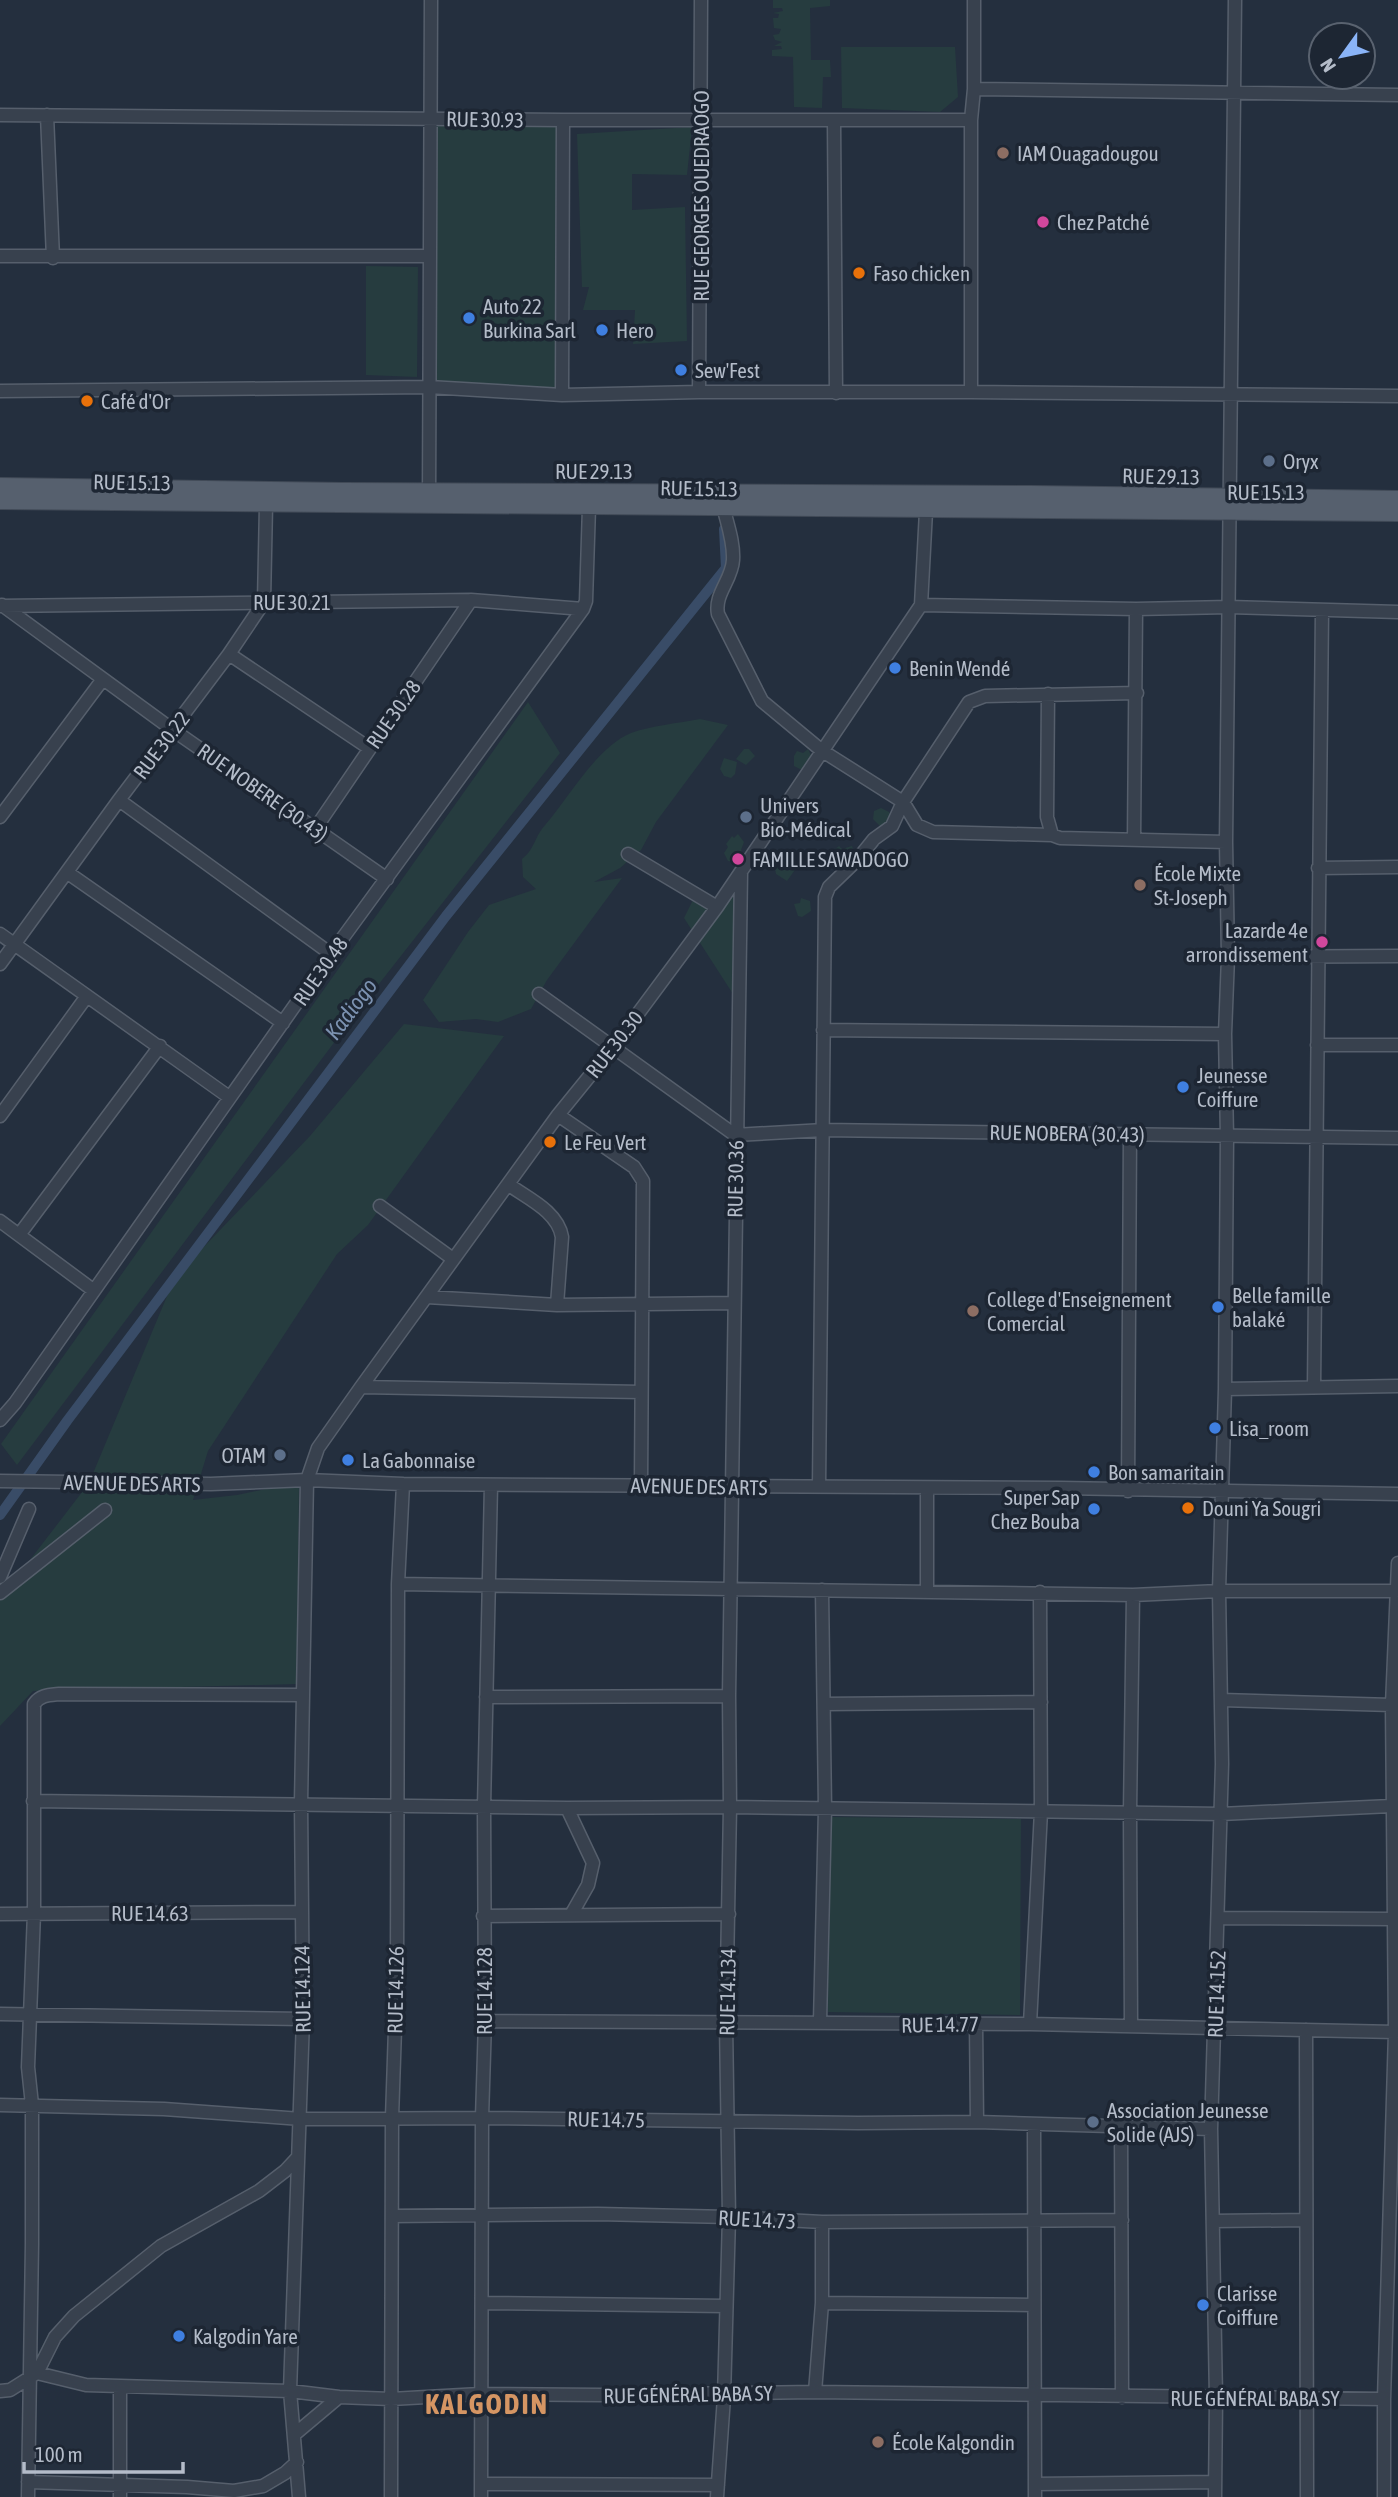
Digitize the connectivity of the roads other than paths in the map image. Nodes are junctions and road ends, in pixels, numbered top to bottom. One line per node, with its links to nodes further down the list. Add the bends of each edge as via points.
1 (431, 0): 10 (street)
2 (701, 0): 11 (street, RUE GEORGES OUEDRAOGO)
3 (974, 0): 5 (street)
4 (1236, 0): 6 (street, RUE 14.152)
5 (974, 89): 6 (street); 13 (street)
6 (1235, 94): 7 (street); 23 (street, RUE 14.152)
7 (1398, 94)
8 (0, 115): 9 (street, RUE 30.93)
9 (47, 115): 10 (street, RUE 30.93); 17 (street)
10 (430, 118): 12 (street, RUE 30.93); 16 (street)
11 (702, 119): 12 (street, RUE 30.93); 14 (street, RUE 30.93); 20 (street, RUE GEORGES OUEDRAOGO)
12 (563, 120): 24 (street)
13 (971, 120): 14 (street, RUE 30.93); 21 (street)
14 (834, 121): 22 (street)
15 (0, 256): 17 (street)
16 (429, 256): 17 (street); 18 (street)
17 (53, 258)
18 (429, 387): 19 (street); 24 (street); 27 (street)
19 (0, 391)
20 (699, 392): 22 (street); 24 (street)
21 (971, 392): 22 (street); 23 (street)
22 (836, 393)
23 (1231, 394): 25 (street); 31 (street, RUE 14.152)
24 (562, 395)
25 (1398, 396)
26 (0, 486): 27 (main road, RUE 29.13)
27 (429, 491): 31 (main road, RUE 29.13); 33 (street)
28 (1398, 499): 31 (main road, RUE 29.13)
29 (0, 501): 30 (main road, RUE 15.13)
30 (266, 505): 33 (main road, RUE 15.13); 38 (street)
31 (1230, 505): 35 (main road, RUE 15.13); 36 (main road, RUE 15.13); 41 (street, RUE 14.152)
32 (589, 507): 33 (main road, RUE 15.13); 34 (main road, RUE 15.13); 42 (street, RUE 30.48)
33 (428, 508)
34 (724, 510): 35 (main road, RUE 15.13); 52 (street, via 733,560 716,606 718,614 762,701)
35 (926, 511): 39 (street)
36 (1398, 513)
37 (471, 600): 38 (street, RUE 30.21); 42 (street, RUE 30.21); 51 (street, RUE 30.28)
38 (264, 602): 40 (street, RUE 30.21); 46 (street, RUE 30.22)
39 (921, 604): 43 (street); 52 (street, RUE 30.30)
40 (1, 605): 47 (street, RUE NOBERE (30.43))
41 (1228, 607): 43 (street); 44 (street); 59 (street, RUE 14.152)
42 (583, 609): 65 (street, RUE 30.48)
43 (1136, 610): 48 (street)
44 (1322, 611): 45 (street); 62 (street)
45 (1398, 612)
46 (229, 654): 50 (street, RUE 30.22); 51 (street)
47 (103, 679): 50 (street, RUE NOBERE (30.43)); 55 (street)
48 (1137, 693): 49 (street); 58 (street)
49 (1048, 694): 54 (street, via 985,696 969,702); 57 (street, via 1047,817)
50 (173, 730): 53 (street, RUE 30.22); 56 (street, RUE NOBERE (30.43))
51 (369, 748): 56 (street, RUE 30.28)
52 (821, 750): 54 (street); 63 (street, RUE 30.30)
53 (119, 800): 64 (street, RUE 30.22); 69 (street)
54 (902, 802): 57 (street, via 918,825 933,832); 77 (street, via 892,826 874,839 825,897)
55 (0, 817)
56 (315, 829): 65 (street, RUE NOBERE (30.43))
57 (1052, 835): 58 (street)
58 (1134, 840): 59 (street)
59 (1226, 842): 71 (street, RUE 14.152)
60 (628, 855): 66 (street)
61 (1398, 867): 62 (street)
62 (1318, 868): 72 (street)
63 (741, 871): 66 (street, RUE 30.30); 88 (street, RUE 30.36)
64 (68, 873): 68 (street, RUE 30.22); 76 (street)
65 (387, 879): 69 (street, RUE 30.48)
66 (718, 907): 82 (street, RUE 30.30)
67 (0, 934): 68 (street)
68 (14, 945): 73 (street, RUE 30.22); 75 (street)
69 (331, 954): 76 (street, RUE 30.48)
70 (1398, 956): 72 (street)
71 (1227, 957): 72 (street); 78 (street, RUE 14.152)
72 (1317, 957): 79 (street)
73 (0, 964)
74 (540, 993): 82 (street)
75 (87, 996): 81 (street); 85 (street)
76 (283, 1023): 83 (street, RUE 30.48)
77 (823, 1030): 78 (street); 86 (street)
78 (1225, 1034): 89 (street, RUE 14.152)
79 (1317, 1045): 80 (street); 90 (street)
80 (1398, 1045)
81 (160, 1046): 83 (street); 95 (street)
82 (614, 1046): 84 (street, RUE 30.30); 88 (street)
83 (229, 1097): 97 (street, RUE 30.48)
84 (558, 1115): 92 (street, RUE 30.30); 99 (street, via 634,1167 643,1181)
85 (0, 1116)
86 (824, 1130): 87 (street, RUE NOBERA (30.43)); 88 (street, RUE NOBERA (30.43)); 114 (street)
87 (1130, 1134): 89 (street, RUE NOBERA (30.43)); 116 (street)
88 (735, 1135): 100 (street, RUE 30.36)
89 (1227, 1137): 90 (street, RUE NOBERA (30.43)); 105 (street, RUE 14.152)
90 (1317, 1138): 91 (street, RUE NOBERA (30.43)); 104 (street)
91 (1398, 1138)
92 (509, 1185): 96 (street, RUE 30.30); 101 (street, via 555,1218 560,1227)
93 (380, 1206): 96 (street)
94 (0, 1221): 95 (street)
95 (19, 1235): 97 (street)
96 (453, 1259): 98 (street, RUE 30.30)
97 (93, 1290): 107 (street, RUE 30.48)
98 (427, 1297): 101 (street); 103 (street, RUE 30.30)
99 (643, 1303): 100 (street); 101 (street); 106 (street)
100 (734, 1303): 113 (street, RUE 30.36)
101 (557, 1305)
102 (1398, 1386): 104 (street)
103 (361, 1387): 106 (street); 108 (street, RUE 30.30, via 318,1448)
104 (1314, 1387): 105 (street)
105 (1225, 1389): 117 (street, RUE 14.152)
106 (641, 1391): 112 (street)
107 (0, 1420)
108 (307, 1480): 109 (street, AVENUE DES ARTS, via 211,1484); 110 (street, AVENUE DES ARTS); 133 (street, RUE 14.124)
109 (4, 1481)
110 (403, 1484): 111 (street, AVENUE DES ARTS); 123 (street, RUE 14.126)
111 (491, 1485): 112 (street, AVENUE DES ARTS); 124 (street, RUE 14.128)
112 (641, 1485): 113 (street, AVENUE DES ARTS)
113 (733, 1487): 114 (street, AVENUE DES ARTS); 125 (street, RUE 14.134)
114 (818, 1487): 115 (street, AVENUE DES ARTS)
115 (927, 1489): 116 (street, AVENUE DES ARTS); 127 (street)
116 (1128, 1491): 117 (street, AVENUE DES ARTS)
117 (1222, 1491): 118 (street, AVENUE DES ARTS); 128 (street, RUE 14.152)
118 (1398, 1494)
119 (29, 1509): 122 (street)
120 (105, 1510): 131 (street)
121 (1398, 1563): 129 (street)
122 (0, 1577)
123 (398, 1584): 124 (street); 142 (street, RUE 14.126)
124 (489, 1587): 125 (street); 135 (street, RUE 14.128)
125 (730, 1588): 126 (street); 134 (street, RUE 14.134)
126 (822, 1590): 127 (street); 138 (street)
127 (927, 1590): 130 (street)
128 (1219, 1591): 129 (street); 132 (street); 136 (street, RUE 14.152)
129 (1396, 1591): 139 (street)
130 (1040, 1592): 132 (street); 137 (street)
131 (0, 1593)
132 (1133, 1595): 149 (street)
133 (302, 1695): 140 (street, via 43,1696 34,1704); 141 (street, RUE 14.124)
134 (729, 1696): 135 (street); 145 (street, RUE 14.134)
135 (486, 1697): 144 (street, RUE 14.128)
136 (1222, 1700): 139 (street); 150 (street, RUE 14.152)
137 (1041, 1702): 138 (street); 148 (street)
138 (824, 1704): 147 (street)
139 (1392, 1705): 143 (street)
140 (33, 1801): 141 (street); 152 (street)
141 (301, 1803): 142 (street); 151 (street, RUE 14.124)
142 (396, 1806): 144 (street); 173 (street, RUE 14.126)
143 (1391, 1806): 150 (street); 158 (street)
144 (484, 1807): 146 (street); 156 (street, RUE 14.128)
145 (730, 1807): 146 (street); 147 (street); 154 (street, RUE 14.134)
146 (567, 1808): 155 (street, via 593,1863 588,1885)
147 (825, 1809): 148 (street); 163 (street)
148 (1041, 1811): 149 (street); 166 (street)
149 (1130, 1812): 150 (street); 167 (street)
150 (1221, 1814): 157 (street, RUE 14.152)
151 (300, 1912): 152 (street, RUE 14.63); 161 (street, RUE 14.124)
152 (34, 1913): 153 (street, RUE 14.63); 159 (street)
153 (0, 1914)
154 (729, 1914): 155 (street); 164 (street, RUE 14.134)
155 (571, 1915): 156 (street)
156 (483, 1916): 162 (street, RUE 14.128)
157 (1219, 1919): 158 (street); 168 (street, RUE 14.152)
158 (1393, 1919): 170 (street)
159 (31, 2013): 160 (street); 161 (street); 172 (street, via 28,2067)
160 (0, 2014)
161 (303, 2019): 175 (street, RUE 14.124)
162 (485, 2021): 164 (street, RUE 14.77); 174 (street, RUE 14.128)
163 (820, 2022): 164 (street, RUE 14.77); 165 (street, RUE 14.77)
164 (726, 2023): 176 (street, RUE 14.134)
165 (976, 2023): 166 (street, RUE 14.77); 177 (street)
166 (1030, 2024): 167 (street, RUE 14.77)
167 (1131, 2025): 168 (street, RUE 14.77)
168 (1214, 2027): 169 (street, RUE 14.77); 180 (street, RUE 14.152)
169 (1306, 2030): 170 (street, RUE 14.77); 187 (street)
170 (1395, 2032): 207 (street)
171 (0, 2105): 172 (street, RUE 14.75)
172 (32, 2105): 175 (street, RUE 14.75); 194 (street)
173 (392, 2118): 174 (street, RUE 14.75); 175 (street, RUE 14.75); 183 (street, RUE 14.126)
174 (482, 2118): 176 (street, RUE 14.75); 182 (street, RUE 14.128)
175 (301, 2119): 181 (street, RUE 14.124)
176 (729, 2121): 177 (street, RUE 14.75); 184 (street, RUE 14.134)
177 (977, 2122): 178 (street, RUE 14.75)
178 (1034, 2125): 179 (street, RUE 14.75); 185 (street)
179 (1121, 2126): 180 (street, RUE 14.75); 186 (street)
180 (1211, 2129): 188 (street, RUE 14.152)
181 (298, 2157): 194 (street, via 258,2191 161,2246 74,2316 55,2337); 197 (street, RUE 14.124)
182 (483, 2214): 183 (street, RUE 14.73); 184 (street, RUE 14.73); 190 (street, RUE 14.128)
183 (392, 2216): 206 (street, RUE 14.126)
184 (729, 2217): 189 (street, RUE 14.73); 193 (street, RUE 14.134)
185 (1034, 2219): 186 (street, RUE 14.73); 189 (street, RUE 14.73); 192 (street)
186 (1122, 2220): 202 (street)
187 (1306, 2220): 188 (street); 205 (street)
188 (1213, 2221): 204 (street, RUE 14.152)
189 (822, 2222): 191 (street)
190 (482, 2303): 193 (street); 200 (street, RUE 14.128)
191 (822, 2303): 192 (street); 199 (street)
192 (1034, 2305): 201 (street)
193 (726, 2306): 198 (street, RUE 14.134)
194 (33, 2375): 195 (street, RUE GÉNÉRAL BABA SY); 196 (street); 210 (street)
195 (120, 2386): 197 (street, RUE GÉNÉRAL BABA SY); 213 (street)
196 (0, 2391)
197 (290, 2391): 203 (street, RUE GÉNÉRAL BABA SY); 208 (street, RUE 14.124)
198 (724, 2392): 199 (street, RUE GÉNÉRAL BABA SY); 200 (street, RUE GÉNÉRAL BABA SY); 215 (street, RUE 14.134)
199 (815, 2392): 201 (street, RUE GÉNÉRAL BABA SY)
200 (480, 2394): 206 (street, RUE GÉNÉRAL BABA SY); 212 (street, RUE 14.128)
201 (1036, 2396): 202 (street, RUE GÉNÉRAL BABA SY); 216 (street)
202 (1122, 2396): 204 (street, RUE GÉNÉRAL BABA SY)
203 (339, 2397): 206 (street, RUE GÉNÉRAL BABA SY); 208 (street)
204 (1216, 2398): 205 (street, RUE GÉNÉRAL BABA SY); 211 (street, RUE 14.152)
205 (1307, 2398): 207 (street, RUE GÉNÉRAL BABA SY); 222 (street)
206 (391, 2399): 219 (street, RUE 14.126)
207 (1384, 2399): 223 (street)
208 (295, 2434): 209 (street, RUE 14.124)
209 (297, 2462): 213 (street, via 263,2486 234,2491 187,2487); 218 (street, RUE 14.124)
210 (28, 2482): 213 (street); 217 (street)
211 (1215, 2482): 216 (street); 221 (street, RUE 14.152)
212 (481, 2483): 214 (street); 220 (street, RUE 14.128)
213 (120, 2491)
214 (628, 2491): 215 (street)
215 (718, 2491)
216 (1035, 2491)
217 (28, 2497)
218 (299, 2497)
219 (391, 2497)
220 (481, 2497)
221 (1215, 2497)
222 (1307, 2497)
223 (1384, 2497)

